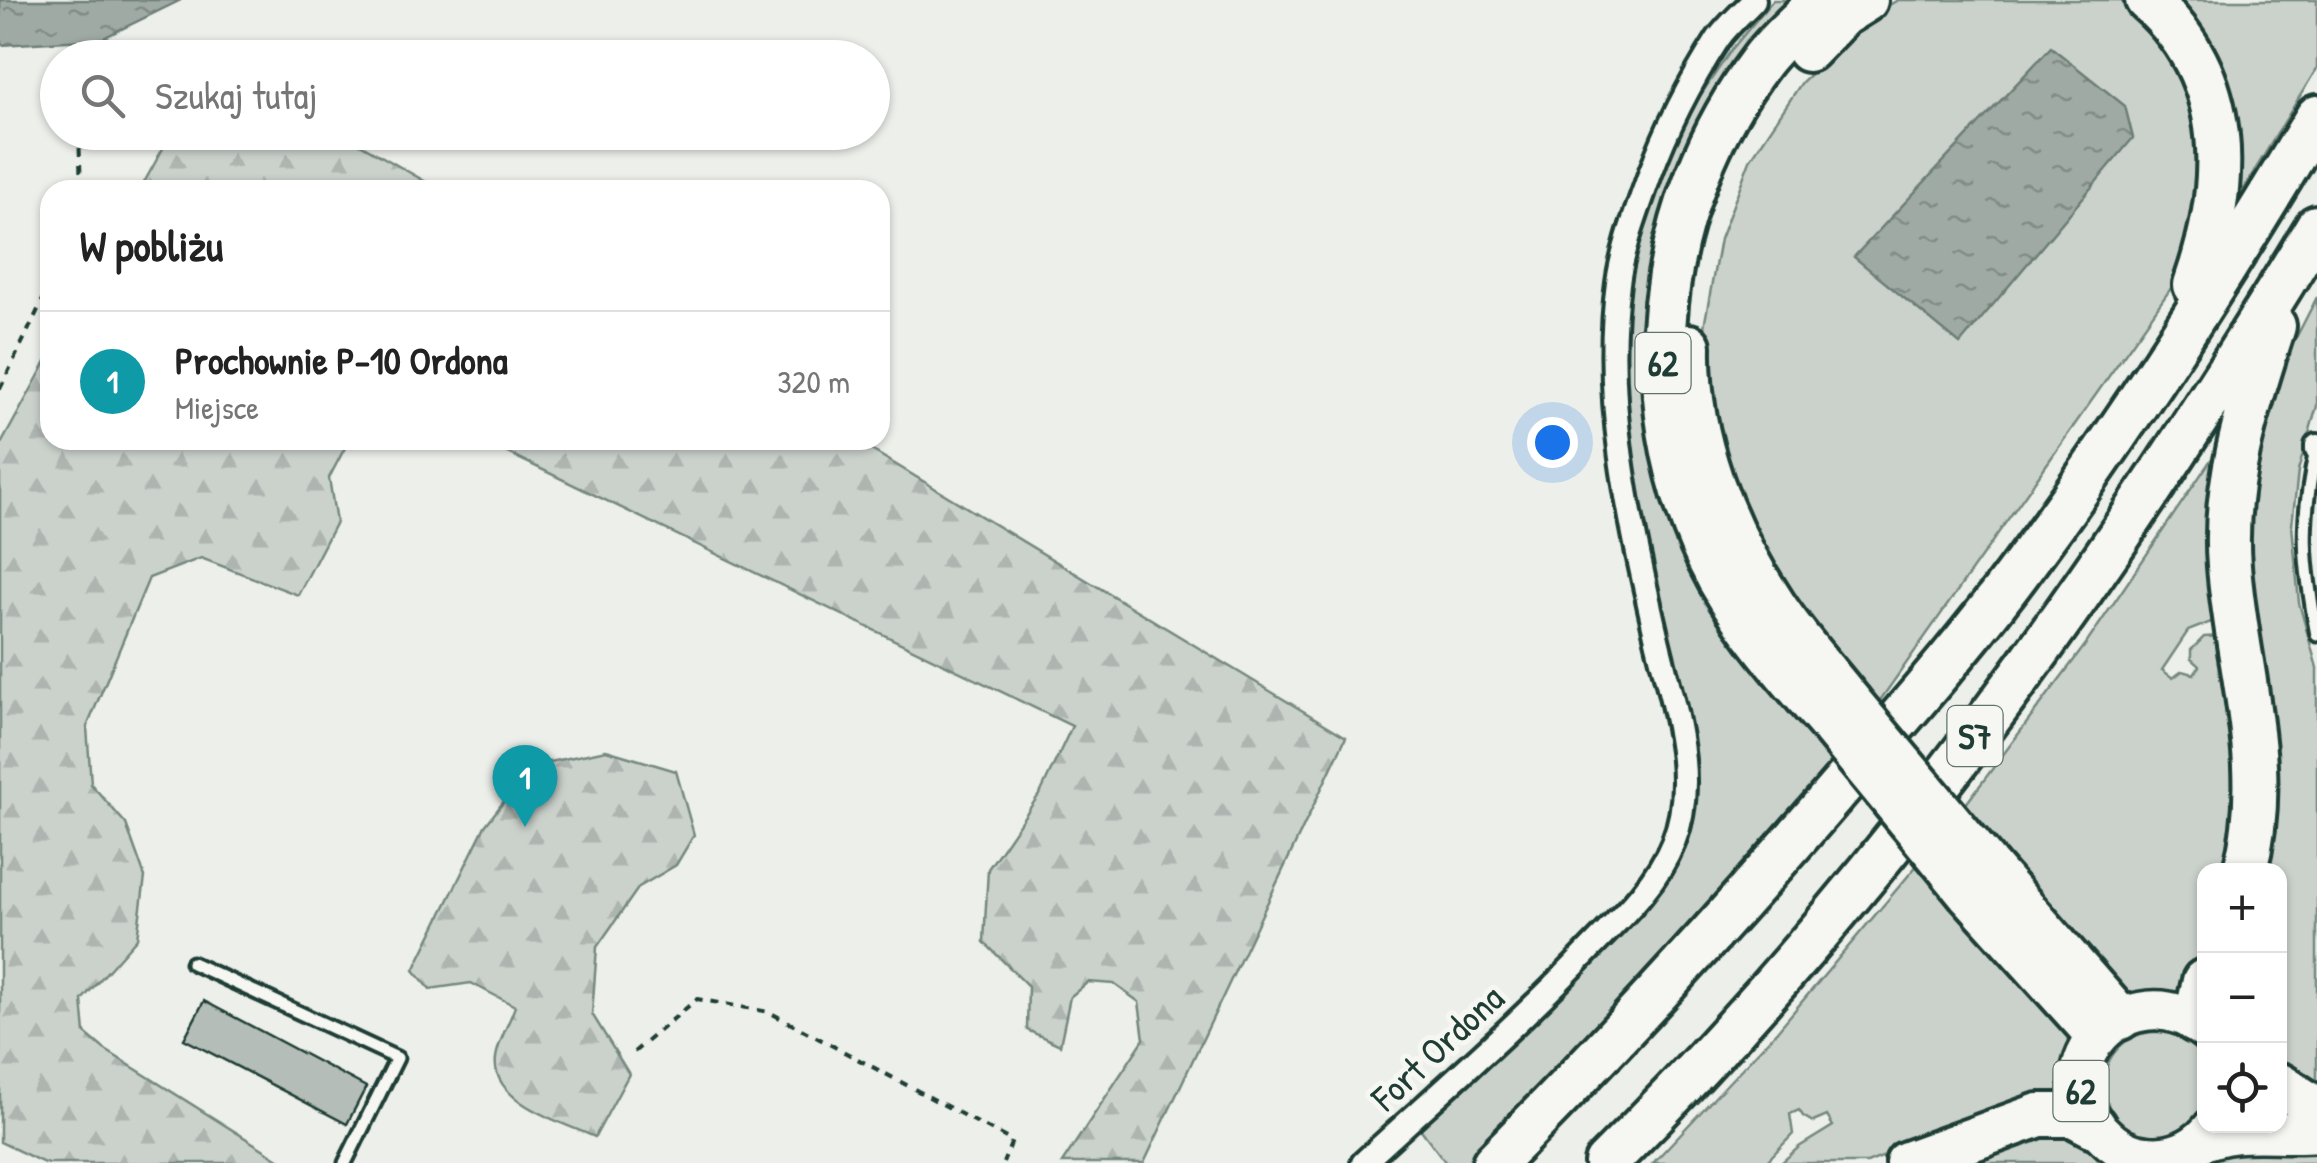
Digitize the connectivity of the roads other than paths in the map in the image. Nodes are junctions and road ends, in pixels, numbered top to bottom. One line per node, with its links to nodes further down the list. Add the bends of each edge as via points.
1 (1754, 0): 24 (street, Fort Ordona, via 1720,36 1665,134 1618,281 1618,447 1680,734 1682,806 1674,841 1624,914 1559,982)
2 (1821, 0): 11 (highway, 62, via 1763,58 1717,132 1668,271 1662,340 1665,419 1682,494 1710,561 1760,642)
3 (1866, 0): 11 (highway, via 1786,72 1738,152 1702,244 1689,352 1704,460 1742,553)
4 (2146, 0): 8 (highway, via 2189,51 2212,101 2220,144 2216,214)
5 (2317, 118): 8 (highway, S7)
6 (2317, 227): 7 (highway, S7)
7 (2292, 268): 12 (highway, via 2240,437 2228,510 2257,780); 26 (highway, S7, via 2081,595 1918,810 1775,983)
8 (2173, 350): 25 (highway, S7, via 2026,562 1905,712 1708,941)
9 (2317, 449): 10 (lane, via 2302,538)
10 (2317, 635)
11 (1840, 713): 15 (highway, bridge)
12 (2247, 863)
13 (192, 962): 23 (lane, via 397,1058)
14 (2197, 1010): 15 (main road, 62, via 2138,1011)
15 (2109, 1027): 20 (main road, 62, via 2082,1068 2084,1104)
16 (2287, 1090): 17 (highway)
17 (2317, 1109)
18 (2287, 1110): 19 (main road)
19 (2317, 1117)
20 (2094, 1126): 22 (main road, 62, via 2139,1156 2169,1156); 27 (highway, via 2074,1115 2039,1114)
21 (2317, 1132): 22 (main road, 62)
22 (2206, 1135)
23 (345, 1163)
24 (1363, 1163)
25 (1494, 1163)
26 (1606, 1163)
27 (1906, 1163)

